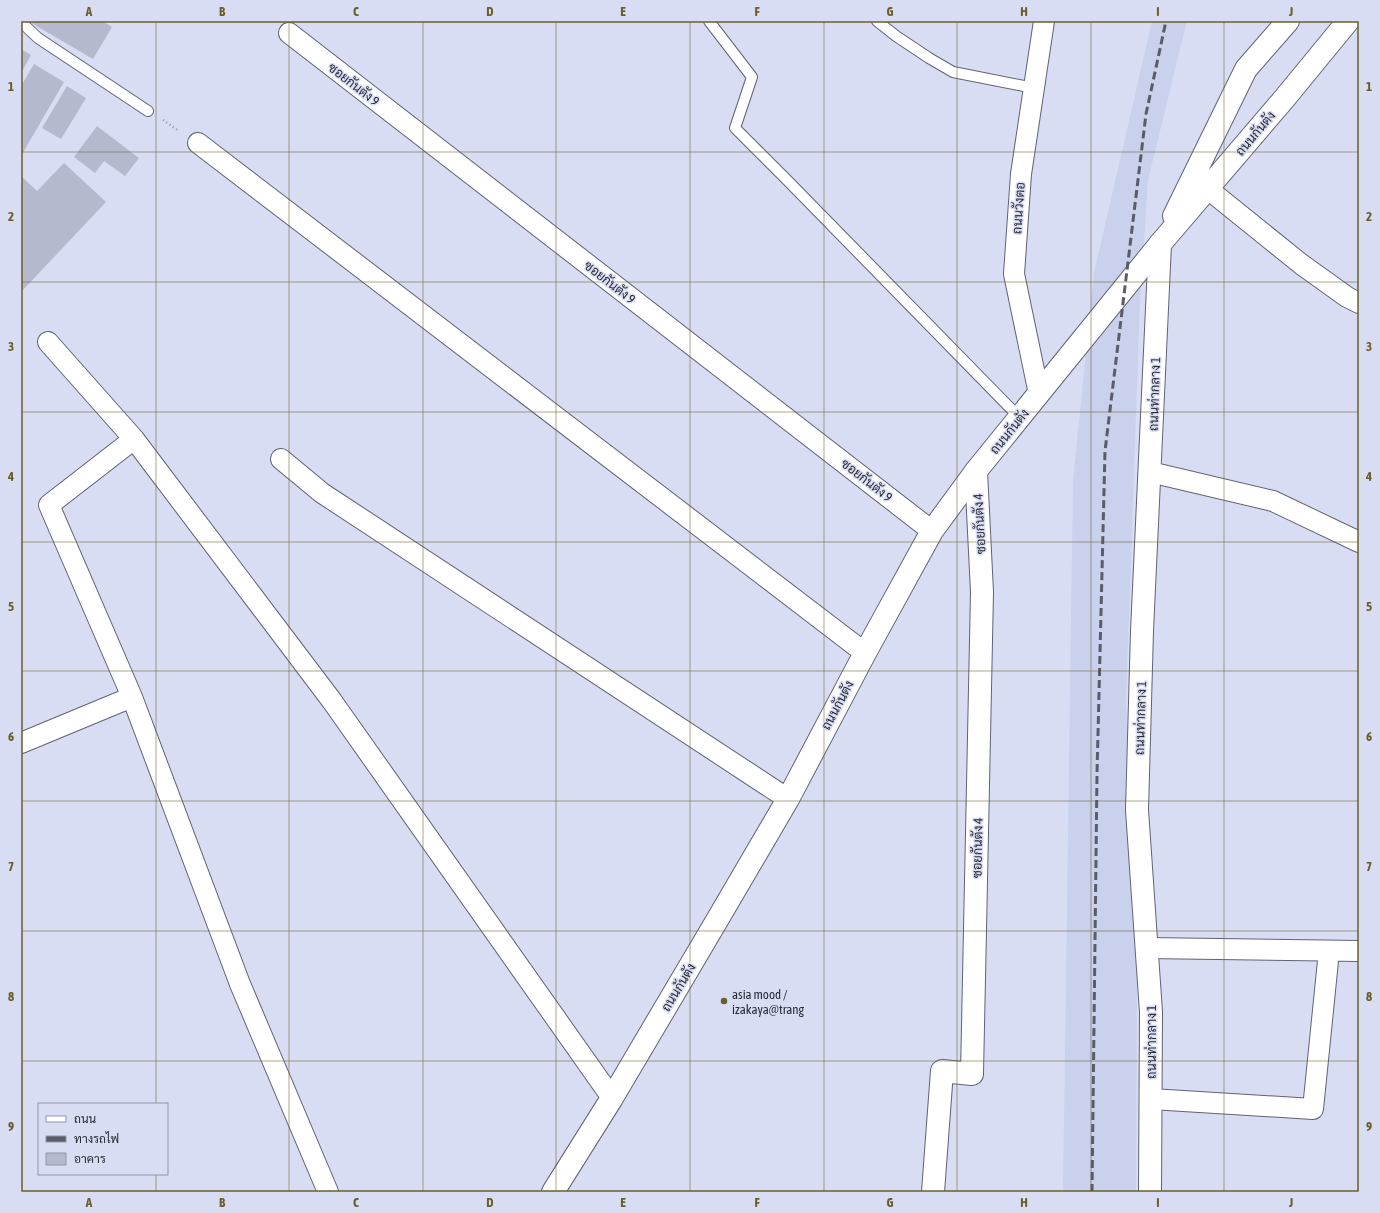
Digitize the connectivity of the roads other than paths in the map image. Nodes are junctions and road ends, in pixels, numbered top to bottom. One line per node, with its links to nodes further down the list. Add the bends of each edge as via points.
1 (710, 21): 16 (lane, via 752,77 735,128)
2 (877, 21): 8 (lane, via 953,72)
3 (1044, 21): 8 (street, ถนนวังตอ)
4 (1288, 21): 12 (street, ถนนกันตัง, via 1246,69)
5 (1348, 21): 11 (street, ถนนกันตัง)
6 (21, 22): 9 (lane, via 38,38)
7 (289, 33): 21 (street, ซอยกันตัง 9)
8 (1034, 88): 15 (street, ถนนวังตอ, via 1021,174 1014,274)
9 (148, 111)
10 (198, 142): 23 (street)
11 (1208, 189): 12 (street, ถนนกันตัง); 13 (street, via 1301,264)
12 (1160, 244): 15 (street, ถนนกันตัง); 20 (street, ถนนท่ากลาง 1)
13 (1359, 303)
14 (48, 342): 17 (street)
15 (1039, 394): 16 (street, ถนนกันตัง)
16 (1020, 418): 19 (street, ถนนกันตัง)
17 (134, 439): 24 (street, via 49,505); 30 (street, via 332,702)
18 (281, 459): 26 (street, via 322,493)
19 (976, 471): 21 (street, ถนนกันตัง); 34 (street, ซอยกันตัง 4, via 982,592 972,1074 942,1071)
20 (1150, 472): 22 (street, via 1273,501); 27 (street, ถนนท่ากลาง 1, via 1137,810)
21 (932, 531): 23 (street, ถนนกันตัง)
22 (1359, 542)
23 (864, 653): 26 (street, ถนนกันตัง)
24 (132, 697): 25 (street); 32 (street, via 240,984)
25 (21, 743)
26 (788, 799): 30 (street, ถนนกันตัง)
27 (1147, 948): 28 (street); 31 (street, ถนนท่ากลาง 1, via 1151,1012)
28 (1329, 951): 29 (street); 31 (street, via 1313,1109)
29 (1359, 951)
30 (612, 1098): 33 (street, ถนนกันตัง)
31 (1151, 1099): 35 (street, ถนนท่ากลาง 1)
32 (328, 1192)
33 (553, 1192)
34 (933, 1192)
35 (1150, 1192)

